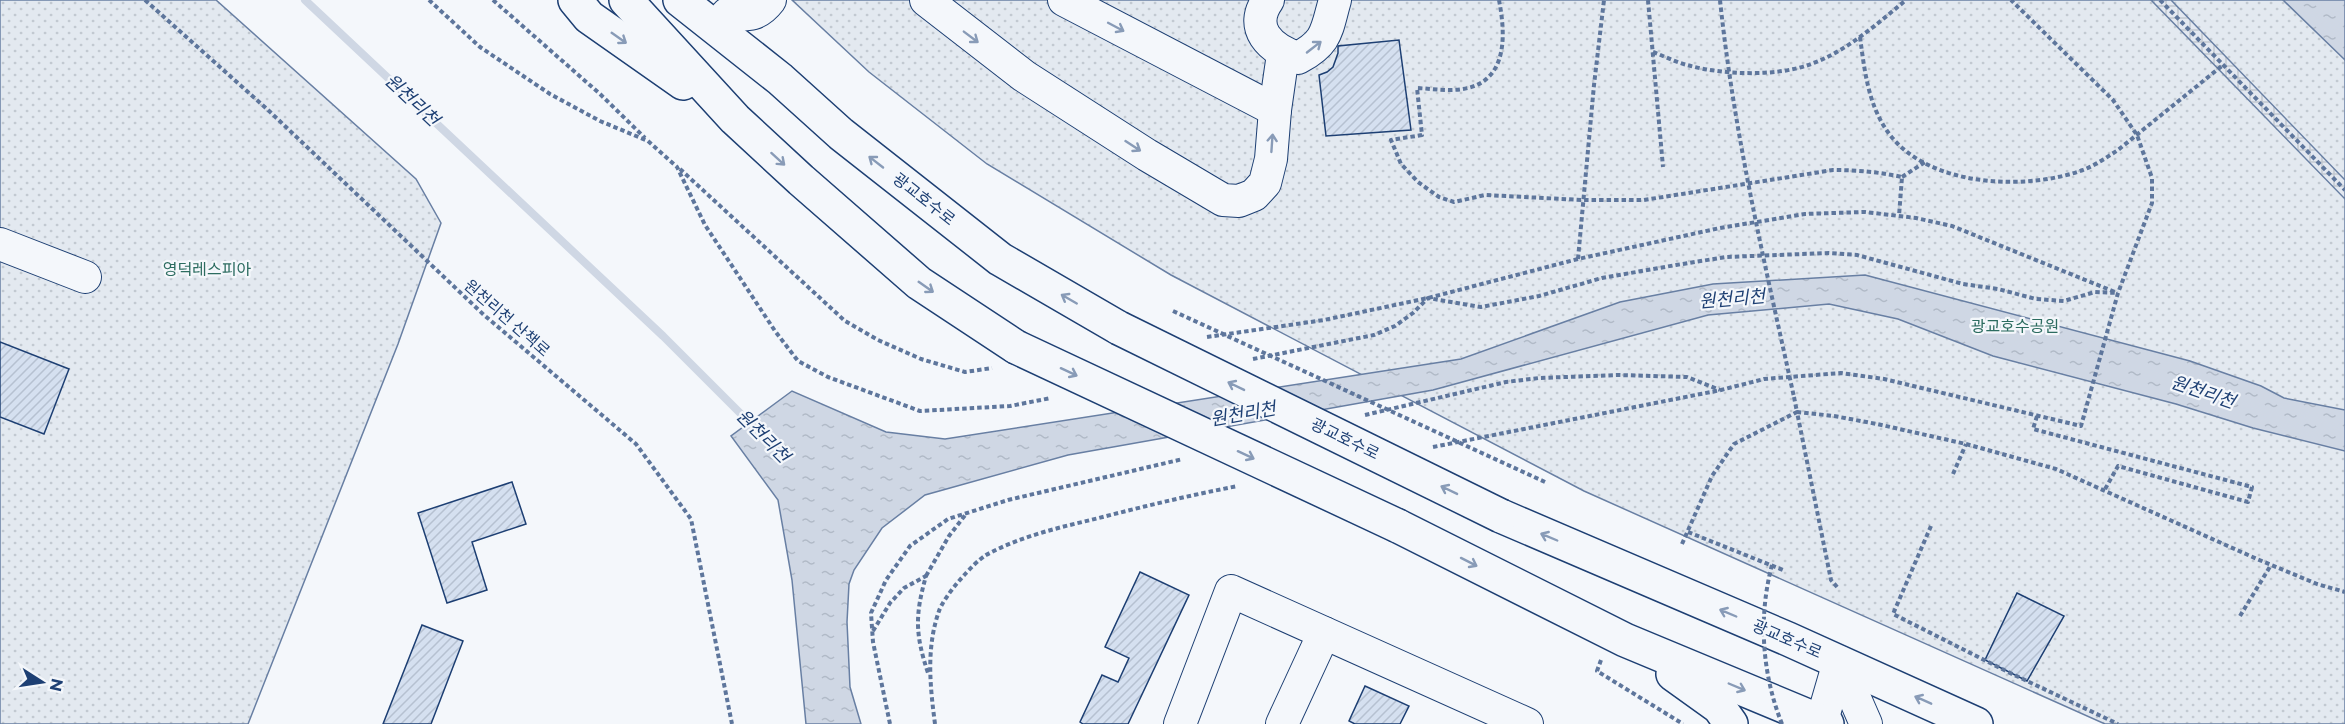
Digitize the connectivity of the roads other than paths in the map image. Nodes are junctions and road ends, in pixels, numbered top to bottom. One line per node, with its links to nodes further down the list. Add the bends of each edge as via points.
1 (575, 0): 13 (main road, one-way to 13, via 590,16)
2 (626, 0): 13 (main road)
3 (680, 0): 11 (main road, 광교호수로)
4 (770, 0): 9 (street, via 761,11 747,15)
5 (926, 0): 12 (street, one-way to 12, via 1024,76 1223,200 1239,201 1254,195 1265,183)
6 (1064, 0): 12 (street, one-way to 12)
7 (1268, 0): 10 (street, via 1260,11 1260,28 1271,45)
8 (1335, 0): 10 (street, one-way to 8, via 1298,58 1324,39)
9 (721, 7): 11 (main road)
10 (1283, 54): 12 (street)
11 (780, 79): 18 (main road, 광교호수로, one-way to 11, bridge, via 1502,516 1119,328 1000,259 842,134)
12 (1275, 110)
13 (735, 119): 17 (main road, one-way to 17, bridge, via 1008,357 1398,526)
14 (0, 244): 15 (street)
15 (85, 277)
16 (1324, 633): 19 (street, via 1231,591); 20 (street); 21 (street)
17 (1619, 637): 22 (main road, via 1719,707); 23 (main road, one-way to 23)
18 (1839, 662): 23 (street); 24 (street); 25 (main road, 광교호수로, one-way to 18)
19 (1180, 724)
20 (1282, 724)
21 (1527, 724)
22 (1731, 724)
23 (1823, 724)
24 (1866, 724)
25 (1976, 724)

